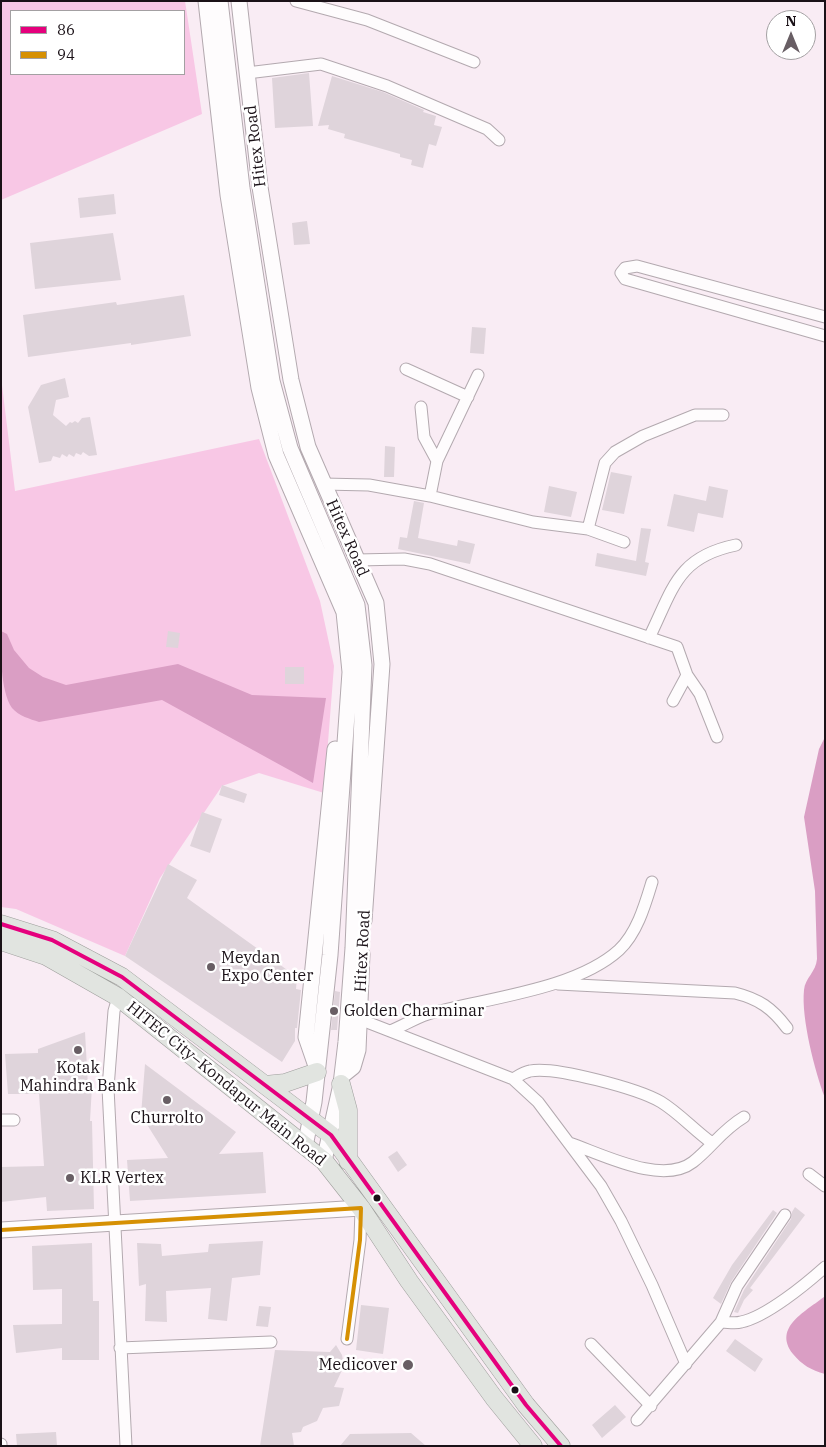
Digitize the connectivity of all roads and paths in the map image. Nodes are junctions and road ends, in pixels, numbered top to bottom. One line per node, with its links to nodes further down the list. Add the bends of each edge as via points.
1 (196, 1): 37 (street, Hitex Road, via 224,215 256,409 272,463 334,614 343,673 306,1037)
2 (206, 1): 37 (street, Hitex Road, via 228,195 259,388 276,455 344,612 349,664 330,955)
3 (220, 1): 39 (street, Hitex Road, via 242,188 272,382 290,448 357,605 364,665 353,948)
4 (239, 1): 7 (street, Hitex Road)
5 (296, 1): 6 (street, via 367,20)
6 (474, 62)
7 (247, 73): 8 (street, via 321,64 406,94 487,129); 17 (street, Hitex Road, via 284,348 308,447)
8 (498, 140)
9 (825, 317): 10 (street, via 637,266 625,268 621,273 625,280)
10 (825, 336)
11 (406, 369): 13 (street)
12 (478, 375): 13 (street)
13 (468, 397): 16 (street)
14 (422, 407): 16 (street, via 424,436)
15 (723, 415): 19 (street, via 695,415 643,436 615,452 604,463)
16 (437, 461): 18 (street)
17 (323, 484): 18 (street, via 369,485); 22 (street, Hitex Road)
18 (430, 496): 19 (street, via 533,522)
19 (588, 529): 20 (street)
20 (624, 542)
21 (736, 544): 23 (street, via 702,554 680,573)
22 (357, 560): 23 (street, via 404,559 430,564); 32 (street, Hitex Road, via 376,603 382,664)
23 (649, 638): 24 (street, via 677,647)
24 (687, 675): 25 (street); 26 (street, via 700,694)
25 (673, 701)
26 (717, 737)
27 (652, 882): 30 (street, via 644,908 620,949 582,972)
28 (1, 924): 33 (main road, HITEC City–Kondapur Main Road, via 52,940 122,977)
29 (1, 941): 31 (main road, HITEC City–Kondapur Main Road, via 46,956)
30 (554, 984): 34 (street, via 735,992 768,1005); 35 (street, via 426,1014)
31 (118, 997): 36 (main road, HITEC City–Kondapur Main Road); 55 (street, via 108,1088)
32 (359, 1019): 35 (street); 39 (street, Hitex Road, via 358,1050 353,1067)
33 (184, 1024): 36 (main road); 40 (main road, HITEC City–Kondapur Main Road)
34 (787, 1028)
35 (390, 1031): 38 (street)
36 (173, 1040): 48 (main road, HITEC City–Kondapur Main Road)
37 (318, 1071): 40 (main road, via 284,1083); 44 (street, Hitex Road)
38 (513, 1079): 46 (street, via 538,1102); 47 (street, via 531,1071 568,1074 643,1094 669,1107)
39 (342, 1080): 45 (street, Hitex Road); 50 (main road, via 348,1110)
40 (265, 1085): 44 (main road, HITEC City–Kondapur Main Road)
41 (744, 1116): 47 (street)
42 (1, 1120): 43 (street)
43 (14, 1120)
44 (311, 1121): 45 (main road, HITEC City–Kondapur Main Road); 48 (street, Hitex Road)
45 (331, 1135): 49 (street, Hitex Road); 50 (main road, HITEC City–Kondapur Main Road)
46 (569, 1143): 47 (street, via 660,1172 680,1170 694,1162); 63 (street, via 601,1186 621,1221)
47 (712, 1143)
48 (305, 1146): 49 (main road, HITEC City–Kondapur Main Road)
49 (324, 1161): 53 (main road, HITEC City–Kondapur Main Road)
50 (348, 1161): 68 (main road, HITEC City–Kondapur Main Road, via 526,1405)
51 (809, 1174): 52 (street)
52 (825, 1186)
53 (361, 1208): 55 (street); 59 (street); 67 (main road, HITEC City–Kondapur Main Road, via 488,1390)
54 (785, 1215): 58 (street, via 737,1286)
55 (114, 1222): 56 (street); 62 (street)
56 (1, 1230)
57 (825, 1267): 58 (street, via 804,1286 756,1317 742,1322)
58 (721, 1322): 63 (street)
59 (347, 1339)
60 (271, 1342): 62 (street)
61 (591, 1344): 64 (street)
62 (120, 1348): 66 (street)
63 (686, 1364): 64 (street)
64 (651, 1406): 65 (street)
65 (637, 1420)
66 (126, 1446)
67 (533, 1446)
68 (561, 1446)

